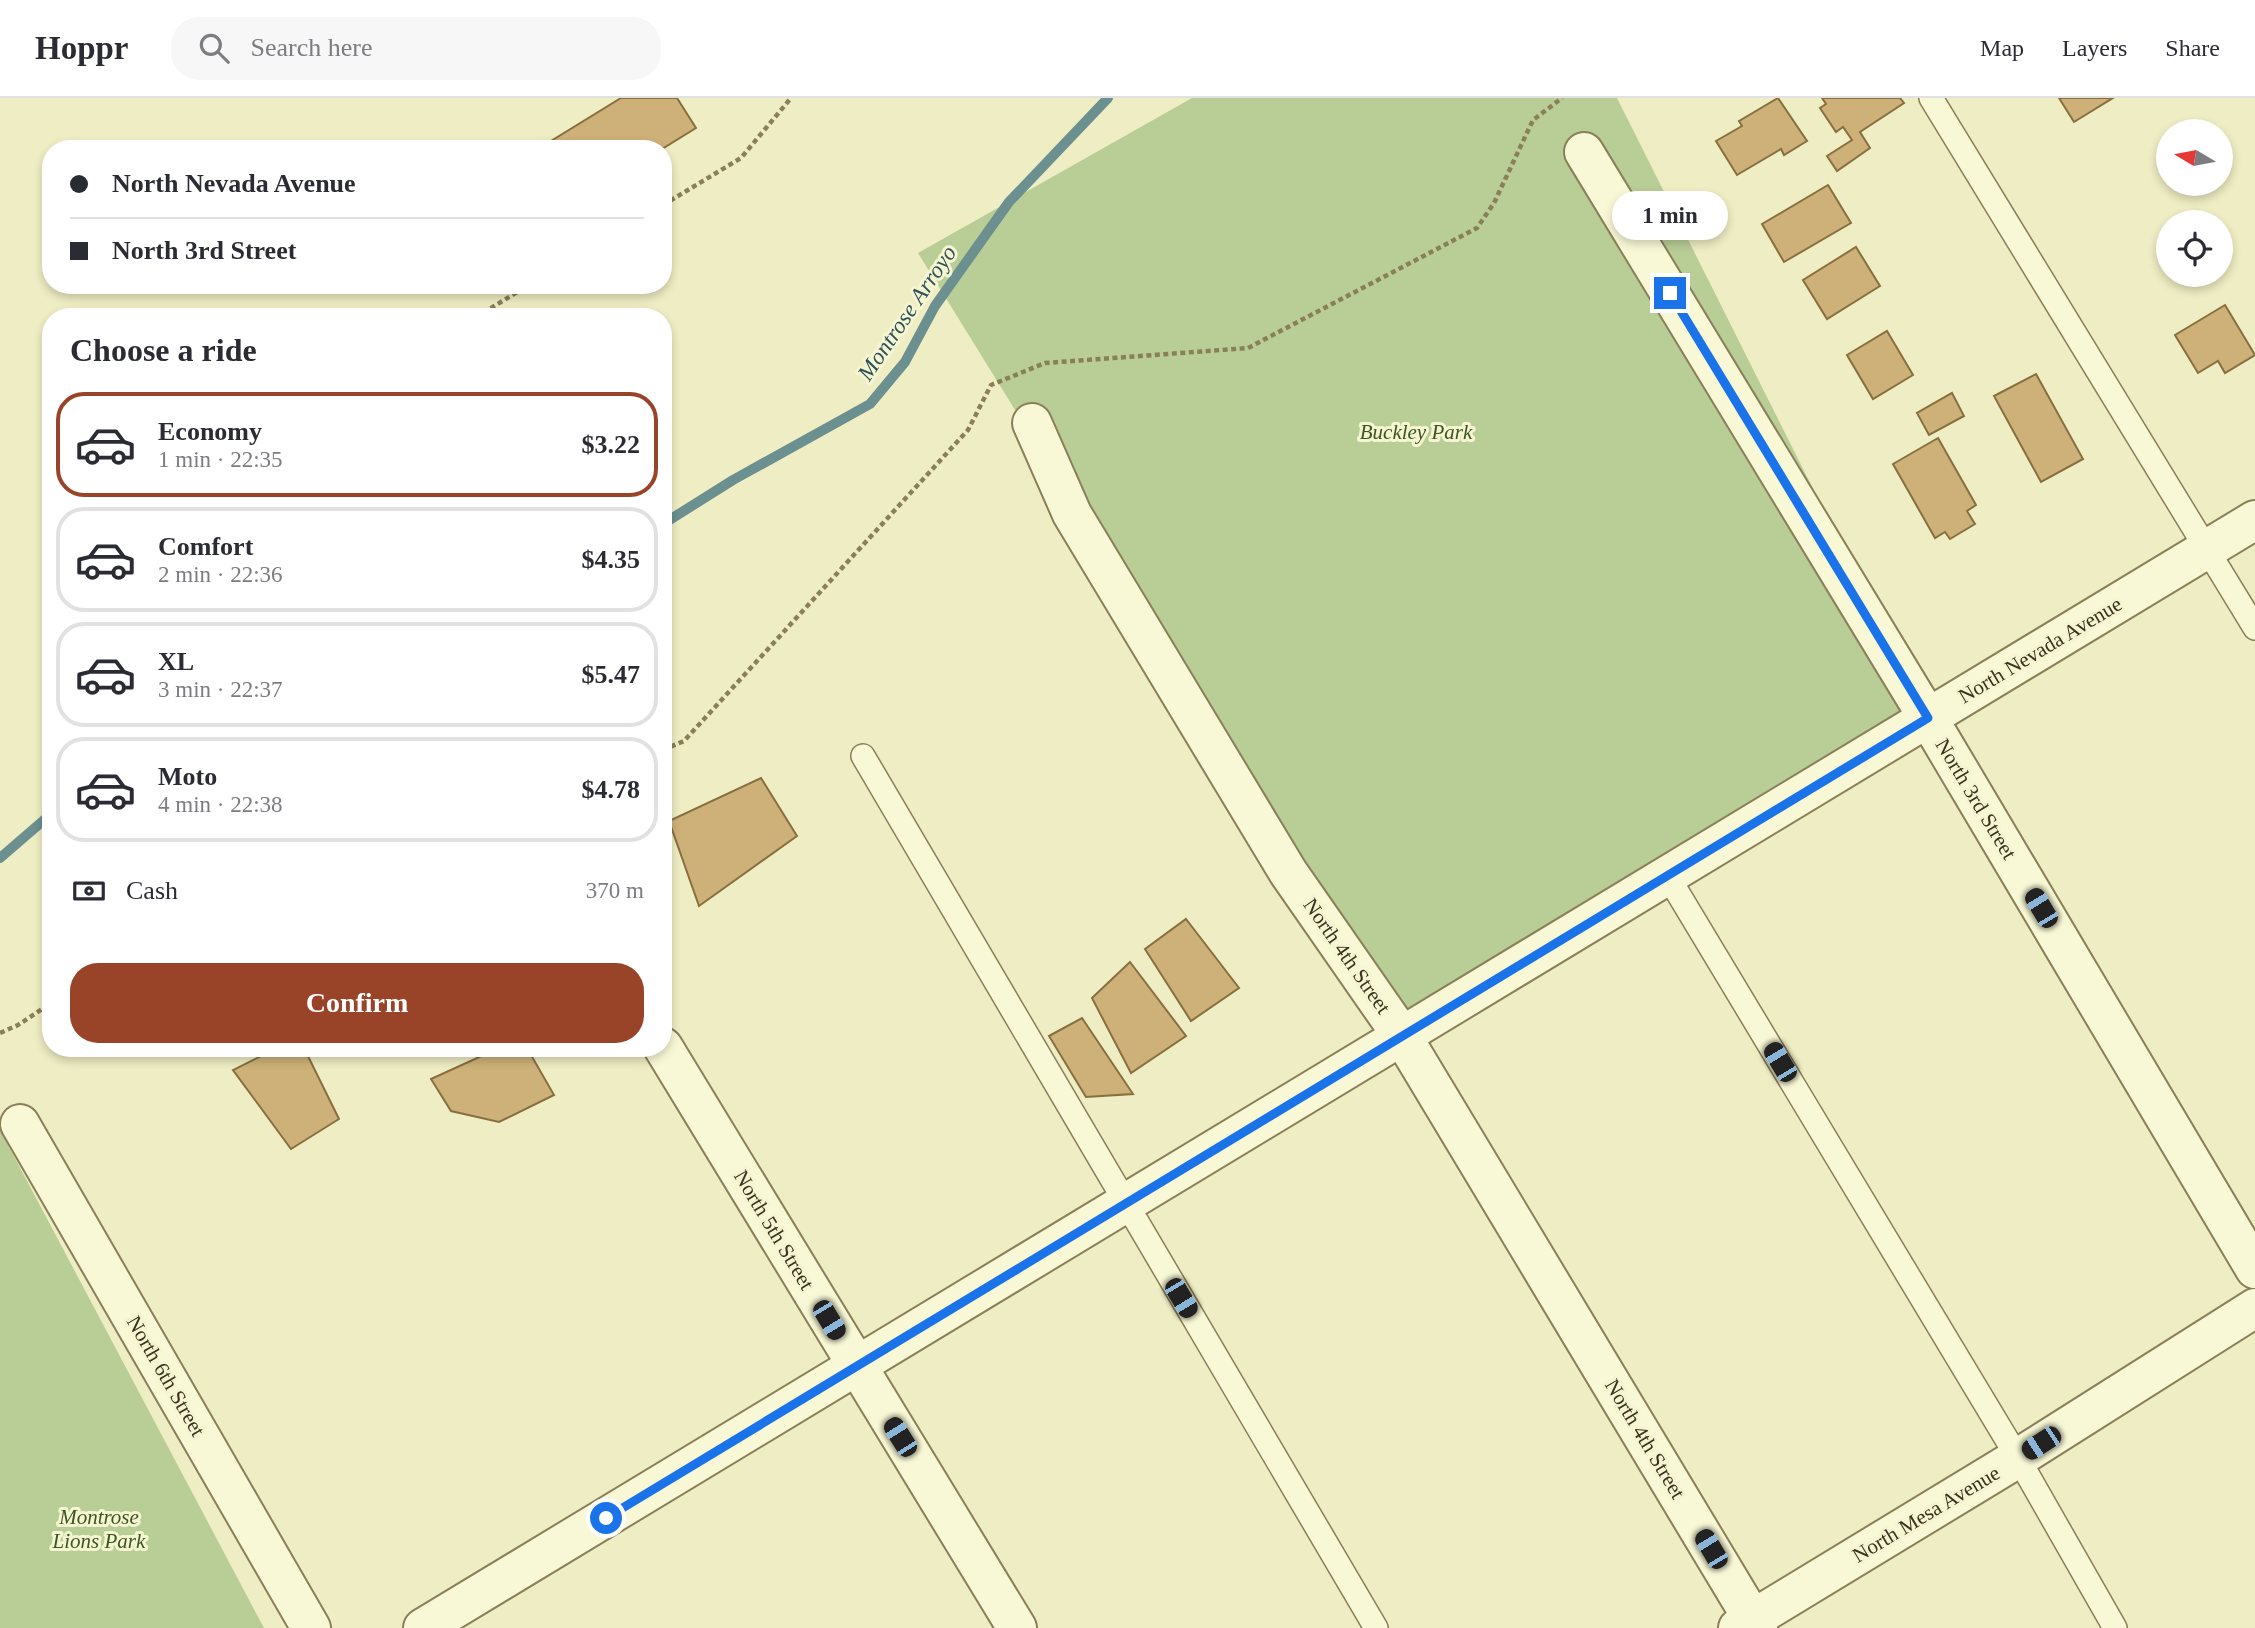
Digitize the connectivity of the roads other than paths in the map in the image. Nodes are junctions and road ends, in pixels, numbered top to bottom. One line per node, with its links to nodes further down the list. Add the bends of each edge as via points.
1 (1931, 98): 5 (lane)
2 (1584, 152): 7 (street, North 3rd Street)
3 (1032, 423): 10 (street, North 4th Street, via 1072,514 1288,872)
4 (2255, 520): 5 (street, North Nevada Avenue)
5 (2208, 548): 6 (lane); 7 (street, North Nevada Avenue)
6 (2255, 628)
7 (1928, 718): 9 (street, North Nevada Avenue); 14 (street, North 3rd Street)
8 (863, 757): 13 (lane)
9 (1667, 875): 10 (street, North Nevada Avenue); 17 (lane)
10 (1402, 1036): 13 (street, North Nevada Avenue); 18 (street, North 4th Street)
11 (669, 1057): 16 (street, North 5th Street)
12 (20, 1124): 19 (street, North 6th Street)
13 (1125, 1204): 16 (street, North Nevada Avenue); 22 (lane)
14 (2255, 1269)
15 (2255, 1308): 17 (street, North Mesa Avenue)
16 (856, 1366): 20 (street, North Nevada Avenue); 21 (street, North 5th Street)
17 (2018, 1458): 18 (street, North Mesa Avenue); 23 (lane)
18 (1750, 1625)
19 (311, 1628)
20 (423, 1628)
21 (1017, 1628)
22 (1376, 1628)
23 (2115, 1628)

